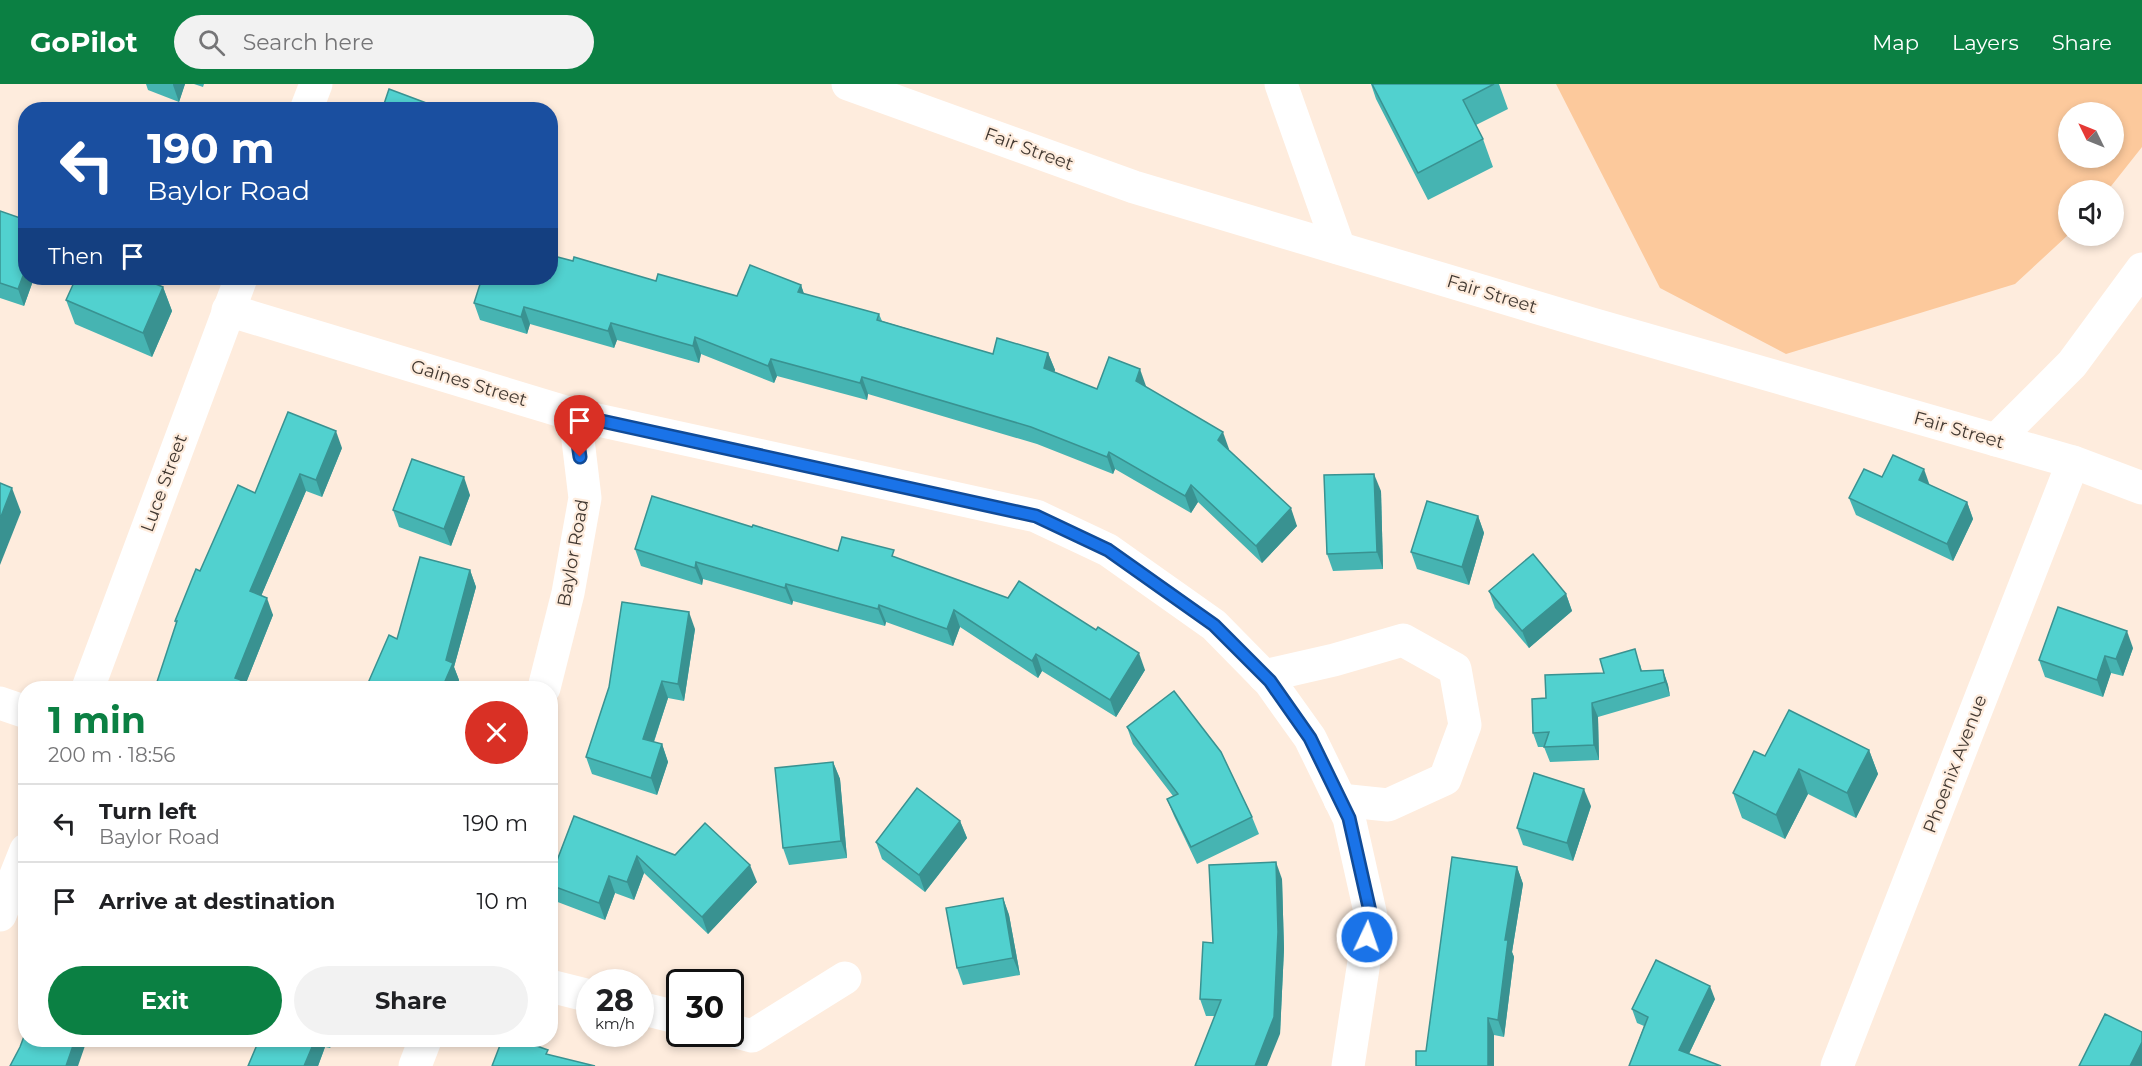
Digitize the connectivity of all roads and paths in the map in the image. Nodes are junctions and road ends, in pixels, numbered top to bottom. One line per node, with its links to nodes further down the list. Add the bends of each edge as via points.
1 (316, 84): 4 (street)
2 (848, 84): 5 (street, Fair Street, via 1134,187)
3 (1281, 84): 5 (street)
4 (309, 102)
5 (1340, 248): 10 (street, Fair Street)
6 (2142, 269): 10 (street, via 2072,364)
7 (238, 285): 8 (street, Luce Street)
8 (228, 310): 9 (street, Gaines Street); 14 (street, Luce Street)
9 (574, 415): 13 (street, Gaines Street, via 1036,516 1108,550 1214,625); 15 (street, Baylor Road, via 585,498 568,593)
10 (1996, 440): 11 (street, Fair Street)
11 (2073, 462): 12 (street, Fair Street); 28 (street, Phoenix Avenue)
12 (2142, 488)
13 (1264, 676): 18 (street, Gaines Street, via 1310,738); 18 (street, via 1403,640 1455,669 1466,725 1445,779 1388,805)
14 (91, 681)
15 (546, 681)
16 (0, 703): 17 (street)
17 (18, 709)
18 (1340, 800): 27 (street, Gaines Street, via 1349,818 1371,916)
19 (18, 870): 20 (street)
20 (0, 915)
21 (845, 978): 24 (street, via 753,1036)
22 (558, 988): 23 (street)
23 (576, 992)
24 (744, 1034)
25 (423, 1047): 26 (street)
26 (415, 1066)
27 (1348, 1066)
28 (1837, 1066)

